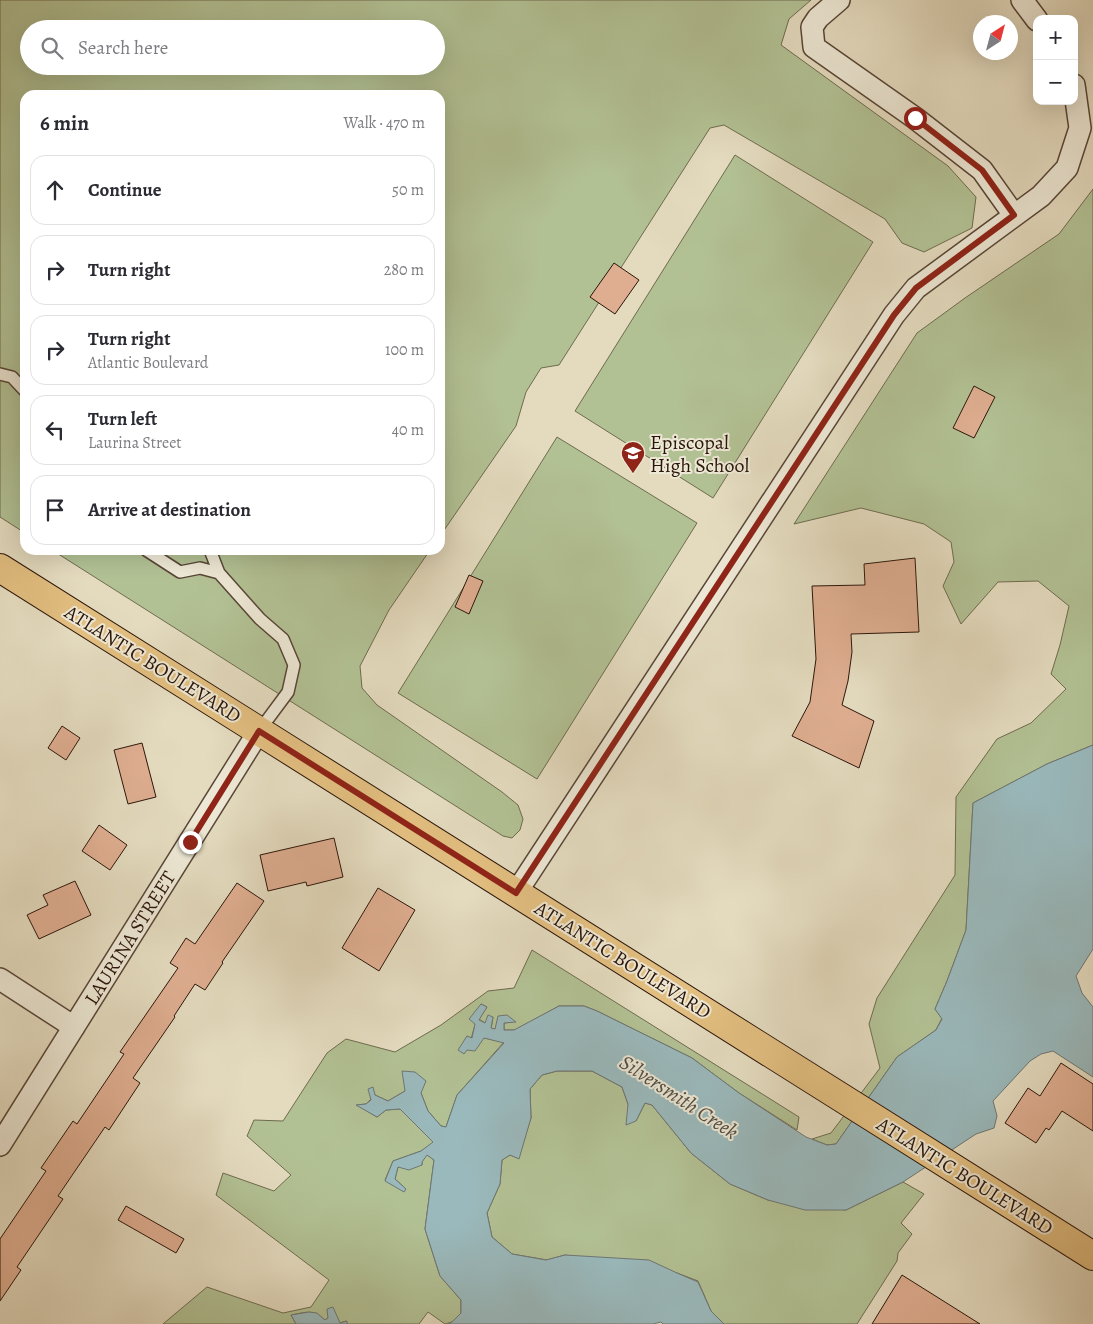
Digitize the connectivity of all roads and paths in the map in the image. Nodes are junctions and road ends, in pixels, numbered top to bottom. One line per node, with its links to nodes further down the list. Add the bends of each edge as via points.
1 (839, 0): 5 (street, via 812,27 814,47 982,170)
2 (1022, 0): 3 (street)
3 (1033, 15)
4 (1077, 105): 5 (street, via 1080,128 1067,168 1042,196)
5 (1014, 215): 13 (street, via 916,288 894,315)
6 (0, 374): 7 (lane, via 12,378)
7 (20, 387)
8 (154, 555): 11 (lane, via 180,572 200,568)
9 (212, 555): 11 (lane)
10 (0, 568): 12 (main road, ATLANTIC BOULEVARD)
11 (219, 573): 12 (lane, via 260,619 283,639 294,665 288,692)
12 (259, 731): 13 (main road, ATLANTIC BOULEVARD); 15 (street, LAURINA STREET)
13 (516, 893): 17 (main road, ATLANTIC BOULEVARD)
14 (0, 979): 15 (street)
15 (74, 1027): 16 (street, LAURINA STREET)
16 (0, 1145)
17 (1093, 1256)

